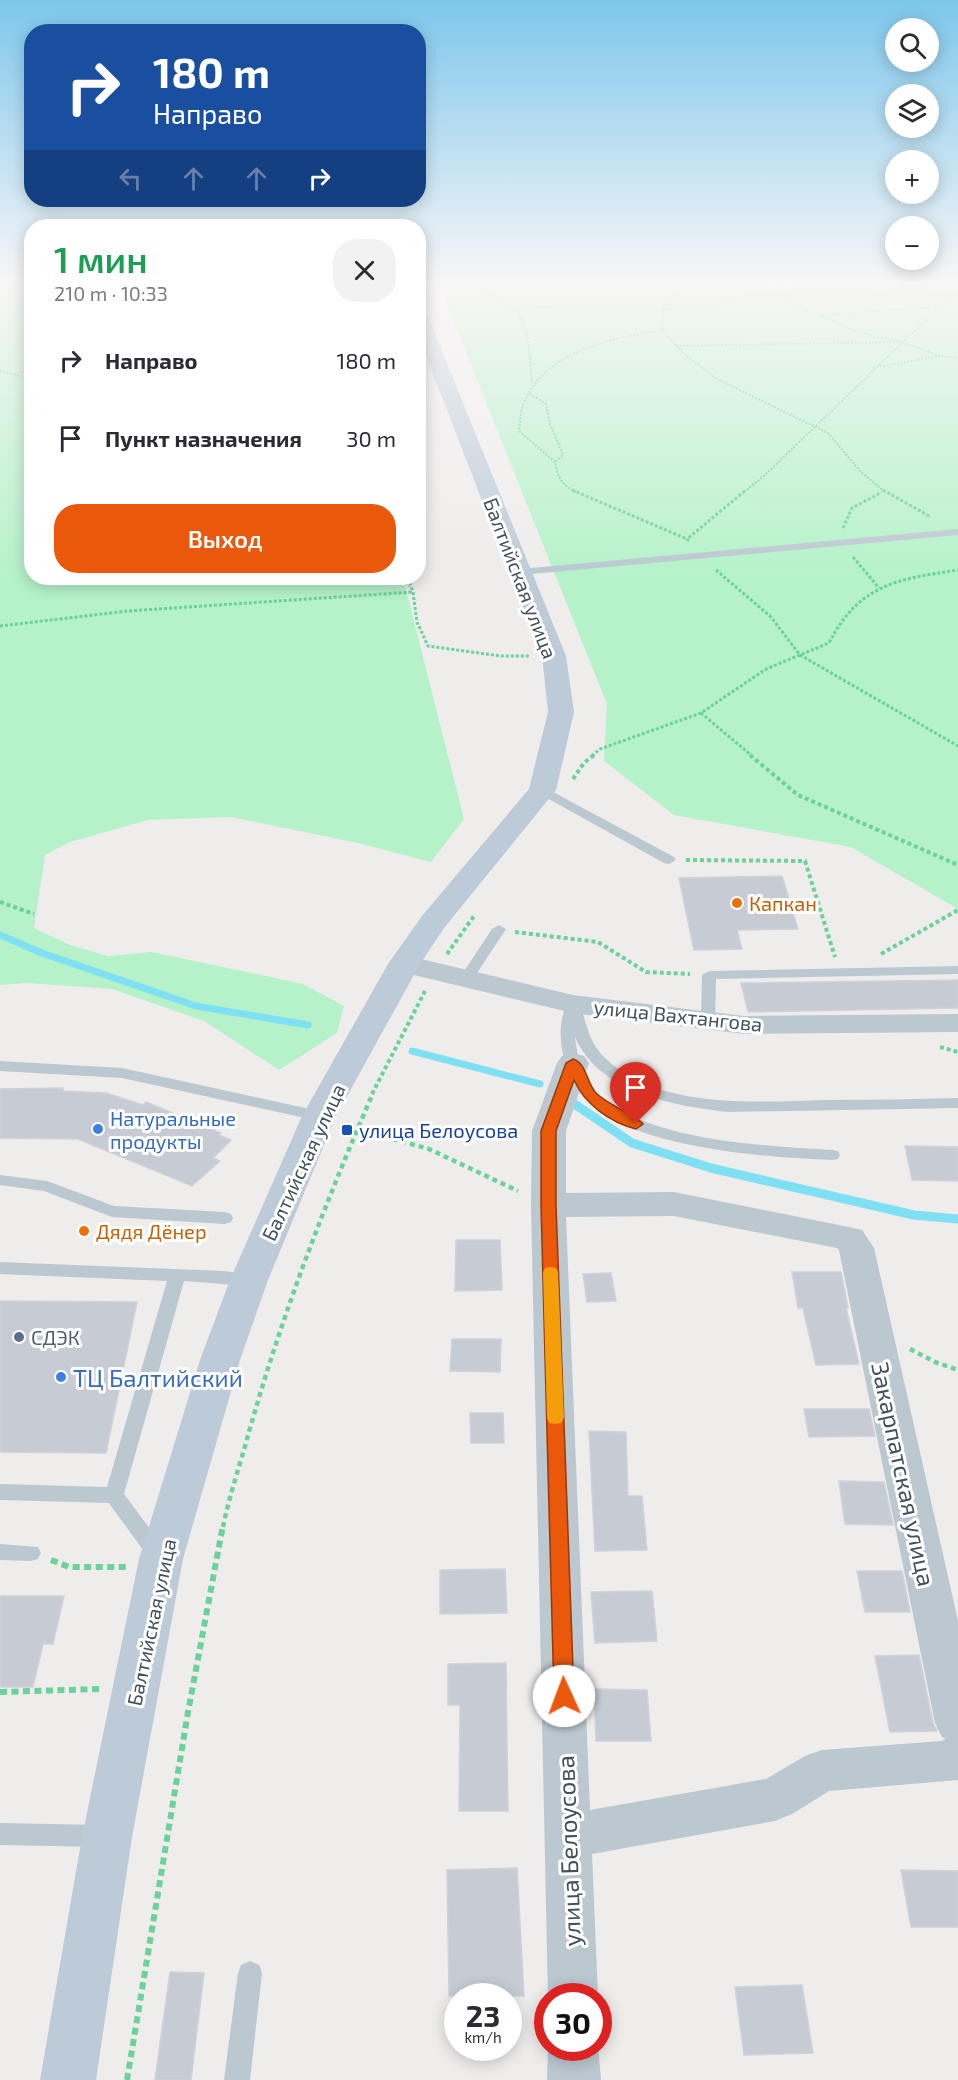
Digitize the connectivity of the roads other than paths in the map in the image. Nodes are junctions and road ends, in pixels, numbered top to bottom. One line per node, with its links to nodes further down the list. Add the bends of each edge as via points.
1 (445, 382): 3 (main road, Балтийская улица)
2 (957, 532): 3 (lane)
3 (520, 572): 4 (main road, Балтийская улица, via 554,656 561,712)
4 (550, 795): 5 (lane); 7 (main road, Балтийская улица, via 433,922)
5 (669, 860)
6 (499, 929): 9 (lane)
7 (419, 968): 9 (street, улица Вахтангова); 16 (main road, Балтийская улица)
8 (958, 970): 11 (lane, via 709,975)
9 (466, 979): 10 (street, улица Вахтангова)
10 (573, 1004): 11 (street, улица Вахтангова); 13 (lane, via 567,1027); 15 (lane, via 588,1047 606,1066 659,1094 695,1104 738,1107)
11 (708, 1020): 12 (street, улица Вахтангова, via 744,1025)
12 (958, 1023)
13 (573, 1063): 17 (lane, via 588,1094 608,1111 636,1124 720,1143); 19 (street, улица Белоусова, via 549,1131)
14 (0, 1066): 16 (lane, via 122,1073)
15 (958, 1103)
16 (319, 1116): 23 (main road, Балтийская улица)
17 (832, 1155)
18 (0, 1180): 20 (lane, via 47,1186 112,1212)
19 (548, 1205): 29 (street, Закарпатская улица, via 674,1204 849,1239 856,1248); 32 (street, улица Белоусова)
20 (225, 1218)
21 (0, 1268): 22 (lane)
22 (177, 1275): 23 (lane); 25 (lane)
23 (249, 1280): 28 (main road, Балтийская улица)
24 (0, 1492): 25 (lane)
25 (114, 1495): 28 (lane)
26 (0, 1552): 27 (lane)
27 (31, 1553)
28 (143, 1563): 33 (main road, Балтийская улица)
29 (958, 1723)
30 (958, 1755): 32 (street, via 953,1761 822,1772 775,1799)
31 (0, 1834): 33 (lane)
32 (568, 1836): 35 (street, улица Белоусова)
33 (107, 1837): 37 (main road, Балтийская улица)
34 (250, 1973): 38 (lane)
35 (572, 1983)
36 (573, 2061): 39 (street)
37 (68, 2080)
38 (237, 2080)
39 (574, 2080)

